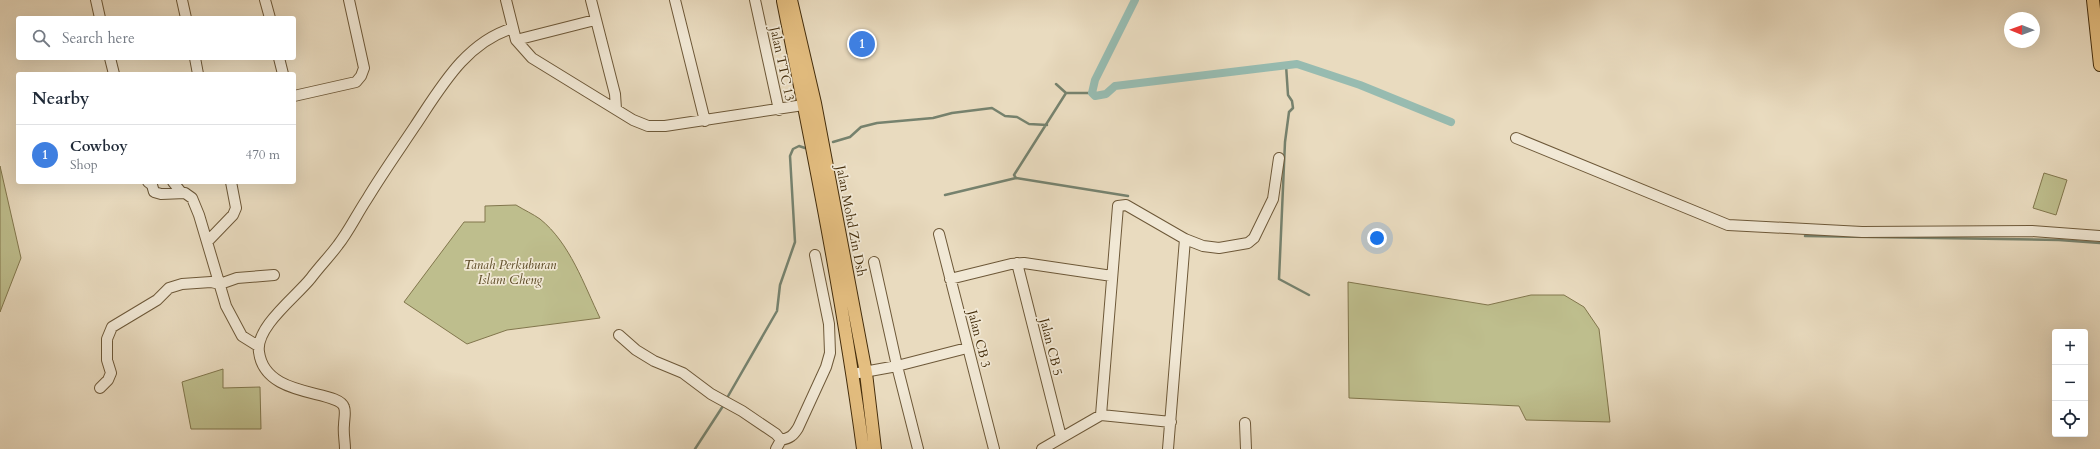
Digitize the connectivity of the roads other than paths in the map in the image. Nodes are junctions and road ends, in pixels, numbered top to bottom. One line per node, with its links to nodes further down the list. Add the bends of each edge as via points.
1 (96, 0): 12 (street)
2 (182, 0): 13 (street)
3 (265, 0): 14 (street)
4 (351, 0): 25 (street, via 364,68 361,76 356,82)
5 (506, 0): 16 (street)
6 (591, 0): 15 (street)
7 (675, 0): 29 (street)
8 (755, 0): 28 (street, Jalan TTC 13)
9 (783, 0): 26 (main road, Jalan Mohd Zin Dsh)
10 (791, 0): 26 (main road, Jalan Mohd Zin Dsh)
11 (2093, 0): 21 (main road)
12 (100, 16)
13 (186, 16)
14 (269, 16)
15 (596, 20): 17 (street); 27 (street, via 615,94)
16 (513, 28): 17 (street); 48 (street, via 497,33 483,42 450,74 338,245 304,286 278,312)
17 (516, 40): 27 (street, via 532,58)
18 (110, 60): 22 (street)
19 (195, 60): 23 (street)
20 (280, 60): 24 (street)
21 (2100, 64)
22 (114, 72)
23 (198, 72)
24 (282, 72)
25 (296, 96)
26 (809, 104): 28 (street); 51 (main road, Jalan Mohd Zin Dsh); 52 (main road, Jalan Mohd Zin Dsh, via 818,175)
27 (616, 109): 29 (street, via 648,126)
28 (779, 110): 29 (street)
29 (705, 121)
30 (1516, 138): 37 (street, via 1728,225 1862,232 2032,231)
31 (1279, 158): 38 (street, via 1273,198 1252,241 1219,248 1203,246)
32 (151, 184): 35 (street, via 154,192 161,194)
33 (175, 184): 35 (street)
34 (231, 184): 39 (street, via 236,208 233,215)
35 (182, 192): 39 (street, via 192,198)
36 (939, 234): 45 (street, Jalan CB 3)
37 (2100, 236)
38 (1185, 239): 44 (street, via 1126,204 1118,206); 55 (street)
39 (207, 242): 46 (street)
40 (815, 255): 58 (street, via 829,324 830,353 826,368 798,428 792,436)
41 (874, 262): 50 (street)
42 (1017, 263): 44 (street); 45 (street); 57 (street, Jalan CB 5)
43 (274, 276): 46 (street, via 237,278)
44 (1112, 276): 54 (street)
45 (950, 279): 49 (street, Jalan CB 3)
46 (220, 284): 48 (street, via 226,306 242,336); 53 (street, via 182,284 169,288 157,300 112,327 107,339 107,360 111,373)
47 (619, 335): 58 (street, via 636,350 683,373 711,394 776,434)
48 (258, 346): 59 (street, via 261,362 269,373 280,381 293,389 334,398 342,403 345,408)
49 (967, 348): 50 (street); 63 (street, Jalan CB 3)
50 (897, 366): 51 (street); 62 (street)
51 (866, 373): 52 (street); 61 (main road, Jalan Mohd Zin Dsh)
52 (853, 374): 60 (main road, Jalan Mohd Zin Dsh)
53 (100, 388)
54 (1101, 415): 55 (street); 57 (street)
55 (1171, 422): 65 (street)
56 (1245, 423): 66 (street)
57 (1060, 437): 64 (street)
58 (778, 445)
59 (345, 449)
60 (863, 449)
61 (875, 449)
62 (918, 449)
63 (994, 449)
64 (1042, 449)
65 (1168, 449)
66 (1246, 449)

